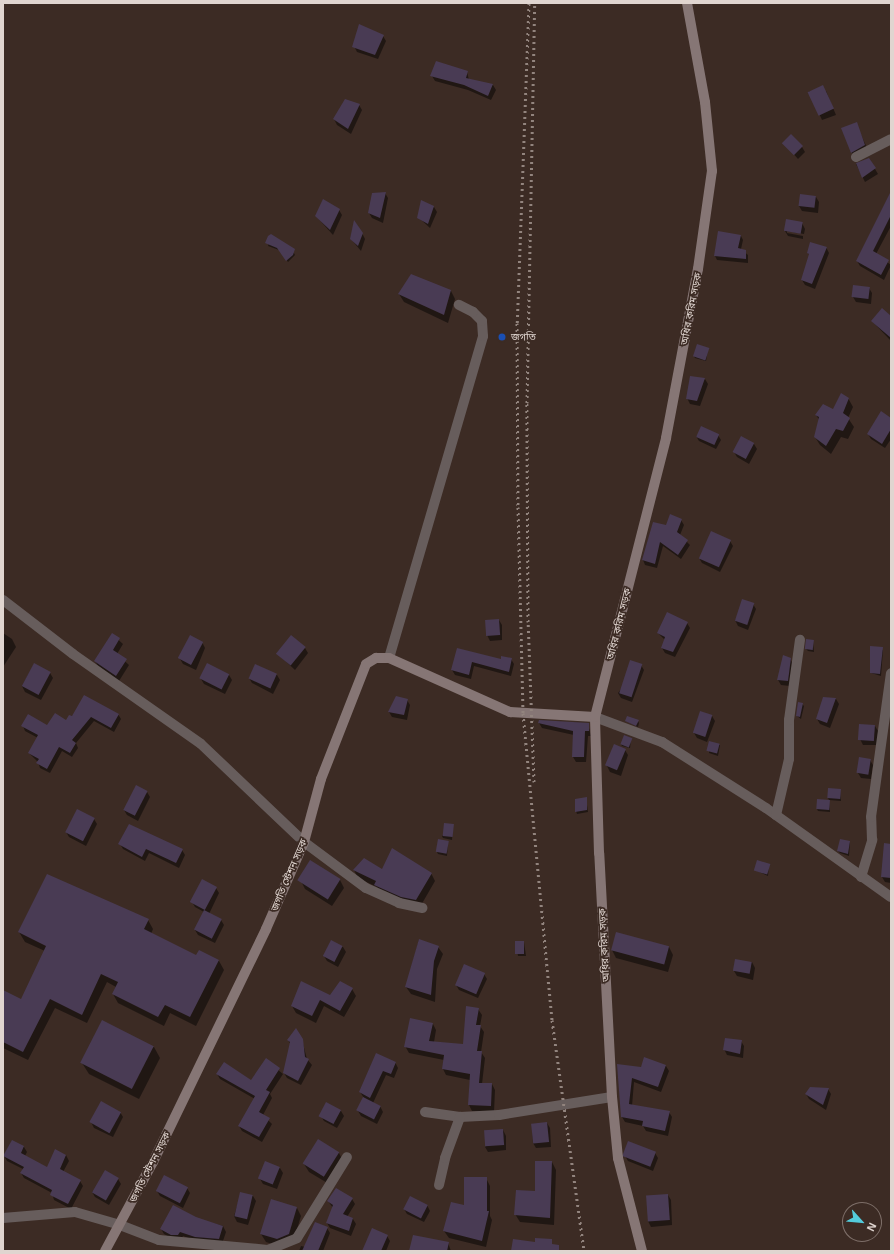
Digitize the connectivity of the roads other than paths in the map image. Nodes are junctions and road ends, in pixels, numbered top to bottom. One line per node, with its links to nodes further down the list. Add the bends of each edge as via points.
1 (687, 3): 9 (main road, অধির করিম সড়ক, via 705,102 712,171 698,270 666,438)
2 (891, 139): 3 (street)
3 (856, 157)
4 (459, 305): 7 (street, via 473,312 482,321 483,336)
5 (3, 600): 11 (street, via 73,654 201,744)
6 (800, 640): 10 (street, via 789,720 789,759)
7 (389, 658): 9 (main road, via 510,712); 11 (main road, জগতি স্টেশন সড়ক, via 376,658 366,664 321,780)
8 (891, 673): 12 (street, via 872,817 872,840)
9 (595, 717): 10 (street, via 662,742); 15 (main road, অধির করিম সড়ক, via 599,852)
10 (776, 815): 12 (street)
11 (304, 842): 14 (street, via 366,888 399,903); 21 (main road, জগতি স্টেশন সড়ক, via 266,929)
12 (861, 877): 13 (street)
13 (891, 897)
14 (422, 908)
15 (612, 1097): 17 (street, via 499,1115); 23 (main road, অধির করিম সড়ক, via 618,1158)
16 (425, 1112): 17 (street)
17 (460, 1117): 19 (street, via 445,1158)
18 (347, 1157): 21 (street, via 297,1238 268,1250 159,1240)
19 (439, 1185)
20 (3, 1218): 21 (street, via 75,1212)
21 (120, 1225): 22 (main road, জগতি স্টেশন সড়ক)
22 (105, 1251)
23 (642, 1251)

